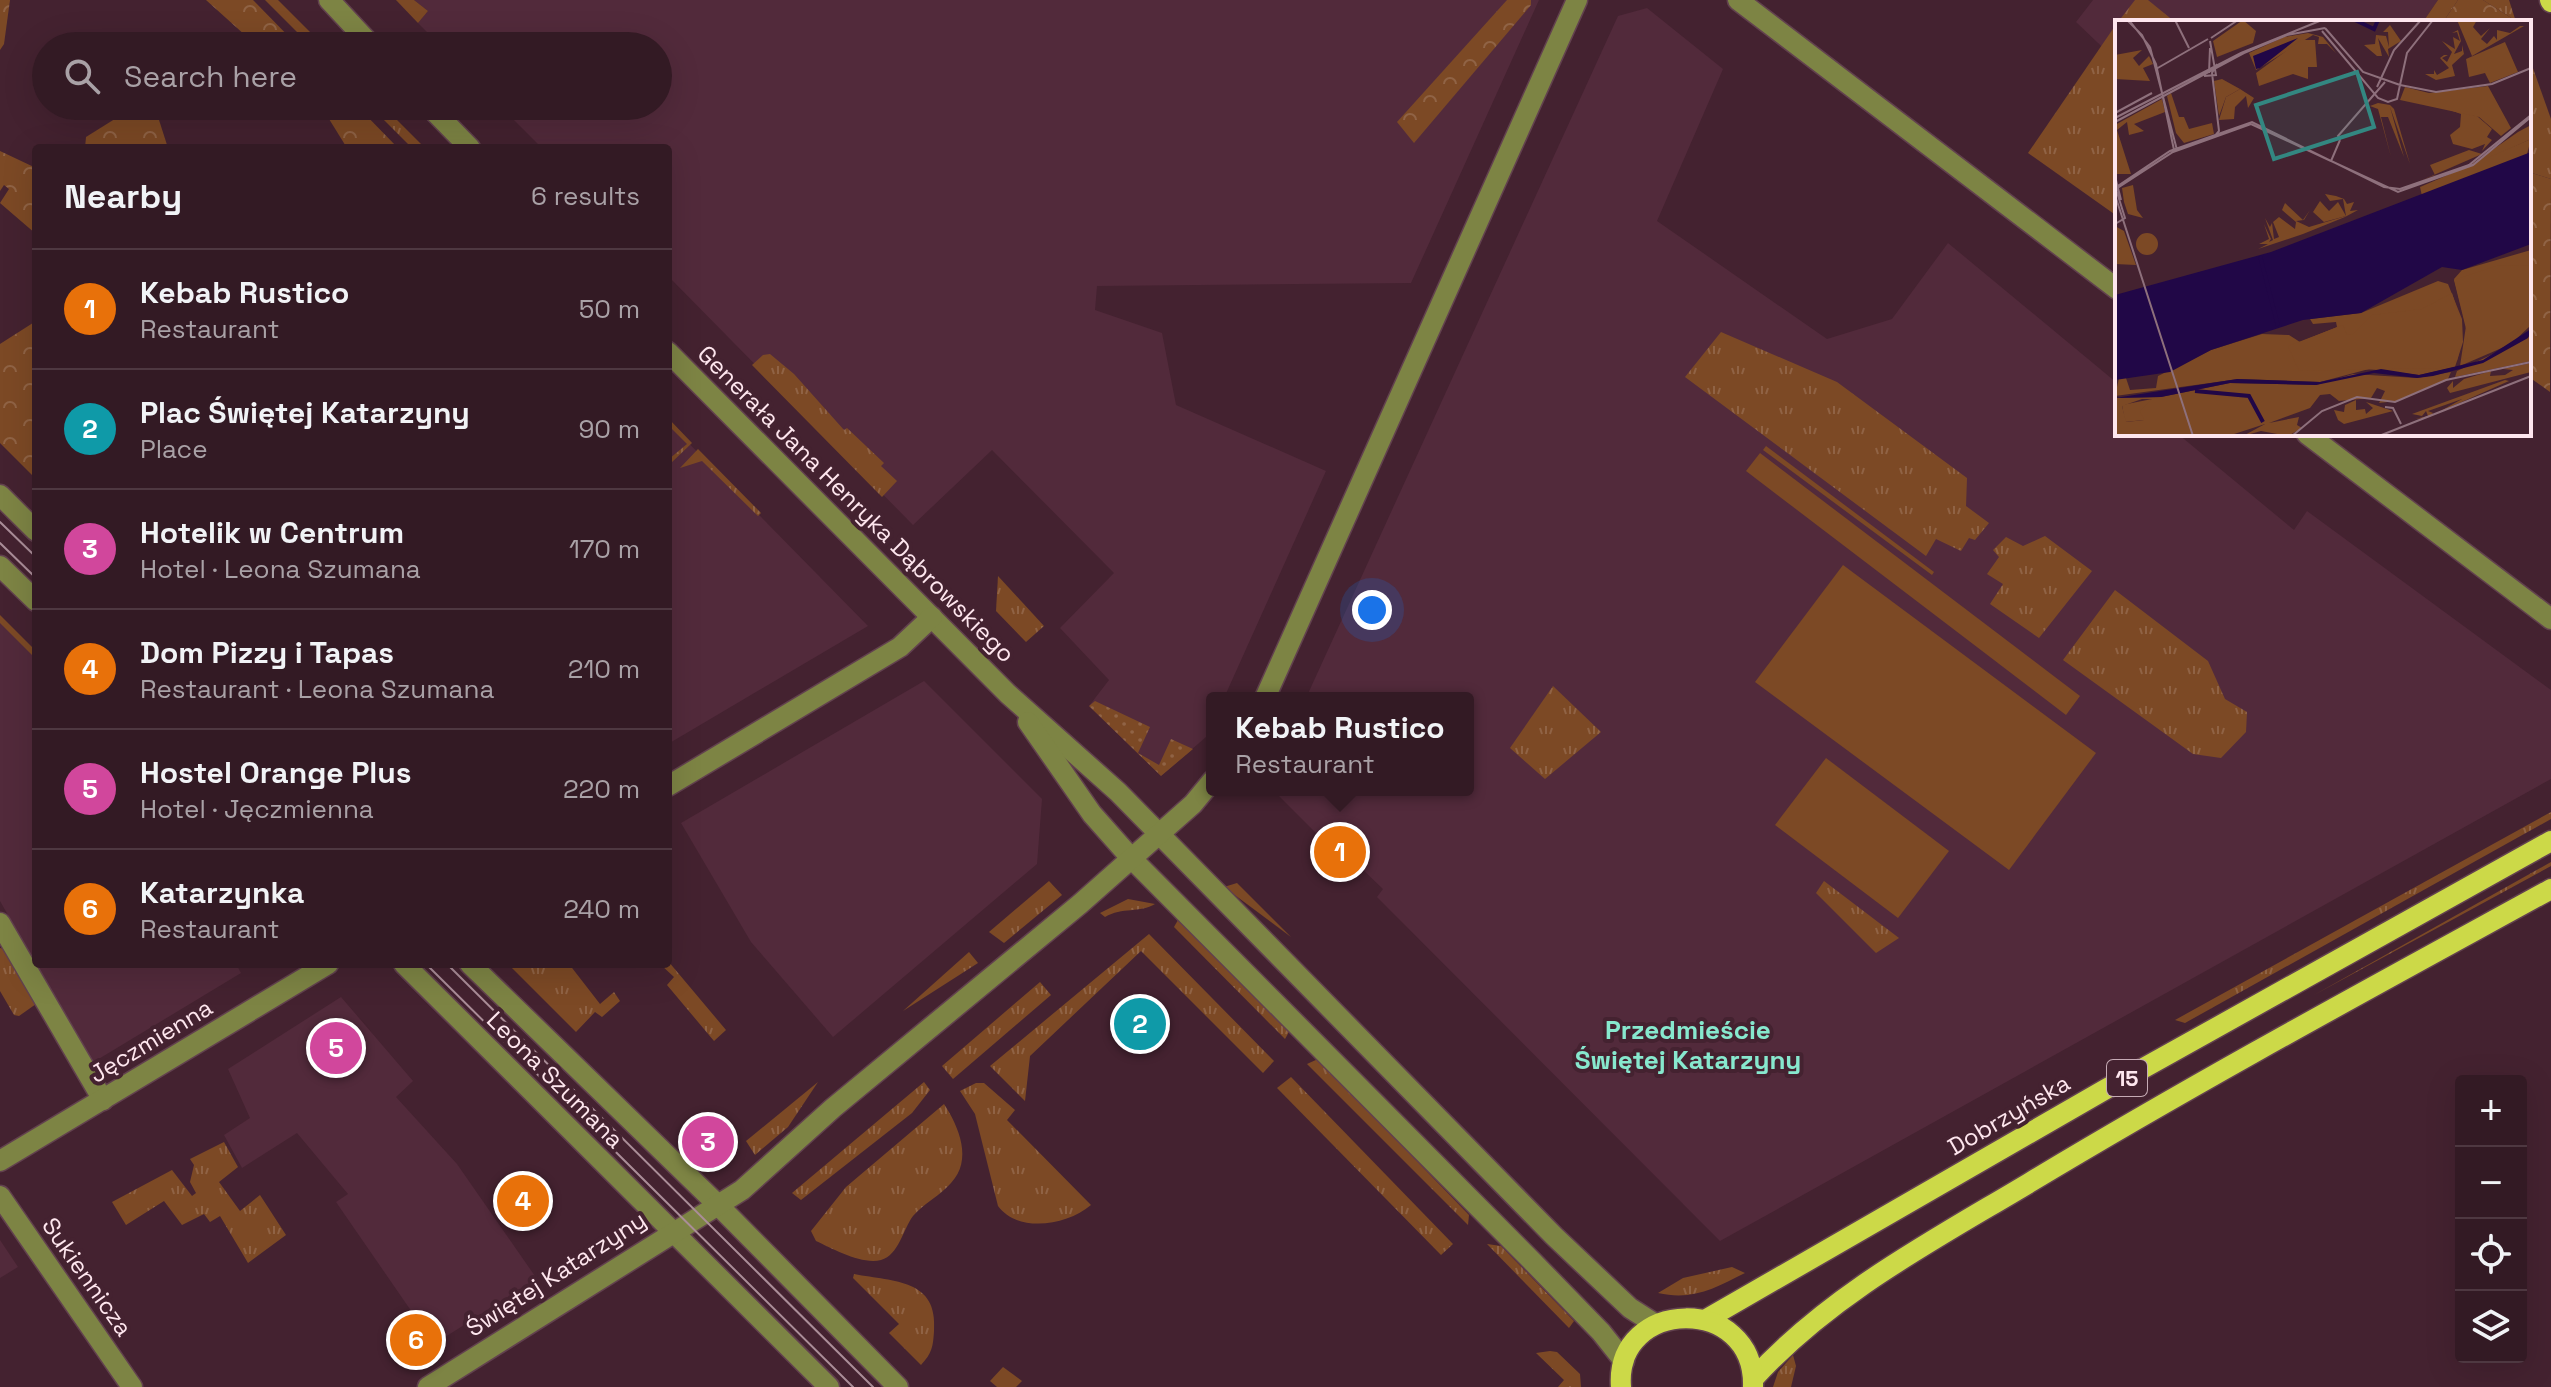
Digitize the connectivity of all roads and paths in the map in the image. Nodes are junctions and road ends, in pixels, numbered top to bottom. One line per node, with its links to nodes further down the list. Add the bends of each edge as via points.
1 (329, 0): 4 (street)
2 (1577, 0): 16 (street)
3 (1738, 0): 7 (street)
4 (359, 32)
5 (443, 120): 6 (street)
6 (466, 144)
7 (2115, 287)
8 (672, 356): 14 (street, Generała Jana Henryka Dąbrowskiego)
9 (2310, 436): 15 (street)
10 (0, 495): 11 (street)
11 (32, 527)
12 (0, 566): 13 (street)
13 (32, 597)
14 (932, 617): 17 (street, Generała Jana Henryka Dąbrowskiego); 18 (street, via 900,647)
15 (2551, 619)
16 (1268, 692)
17 (1008, 694): 20 (street, Generała Jana Henryka Dąbrowskiego); 22 (street, Generała Jana Henryka Dąbrowskiego, via 1092,814)
18 (672, 784)
19 (1206, 788): 20 (street, Świętej Katarzyny)
20 (1158, 835): 22 (street, Świętej Katarzyny); 34 (street, Generała Jana Henryka Dąbrowskiego, via 1554,1236 1630,1308)
21 (2551, 841): 33 (main road, Dobrzyńska / 15)
22 (1131, 858): 31 (street, Świętej Katarzyny, via 757,1178); 35 (street, Generała Jana Henryka Dąbrowskiego)
23 (2551, 889): 36 (main road, 15, via 2129,1122 1887,1268 1791,1338)
24 (0, 923): 28 (street)
25 (321, 968): 28 (street, Jęczmienna)
26 (408, 968): 32 (street, Leona Szumana)
27 (474, 968): 31 (street, Leona Szumana)
28 (103, 1100): 29 (street, Jęczmienna)
29 (0, 1161)
30 (0, 1196): 37 (street, Sukiennicza)
31 (717, 1204): 32 (street, Świętej Katarzyny); 40 (street, Leona Szumana)
32 (671, 1231): 38 (street, Świętej Katarzyny); 39 (street, Leona Szumana)
33 (1705, 1320): 34 (main road, 15, via 1685,1317); 36 (main road, 15, via 1737,1340 1748,1356)
34 (1655, 1324): 35 (main road)
35 (1624, 1361): 41 (main road)
36 (1753, 1382)
37 (132, 1387)
38 (428, 1387)
39 (829, 1387)
40 (898, 1387)
41 (1621, 1387)

